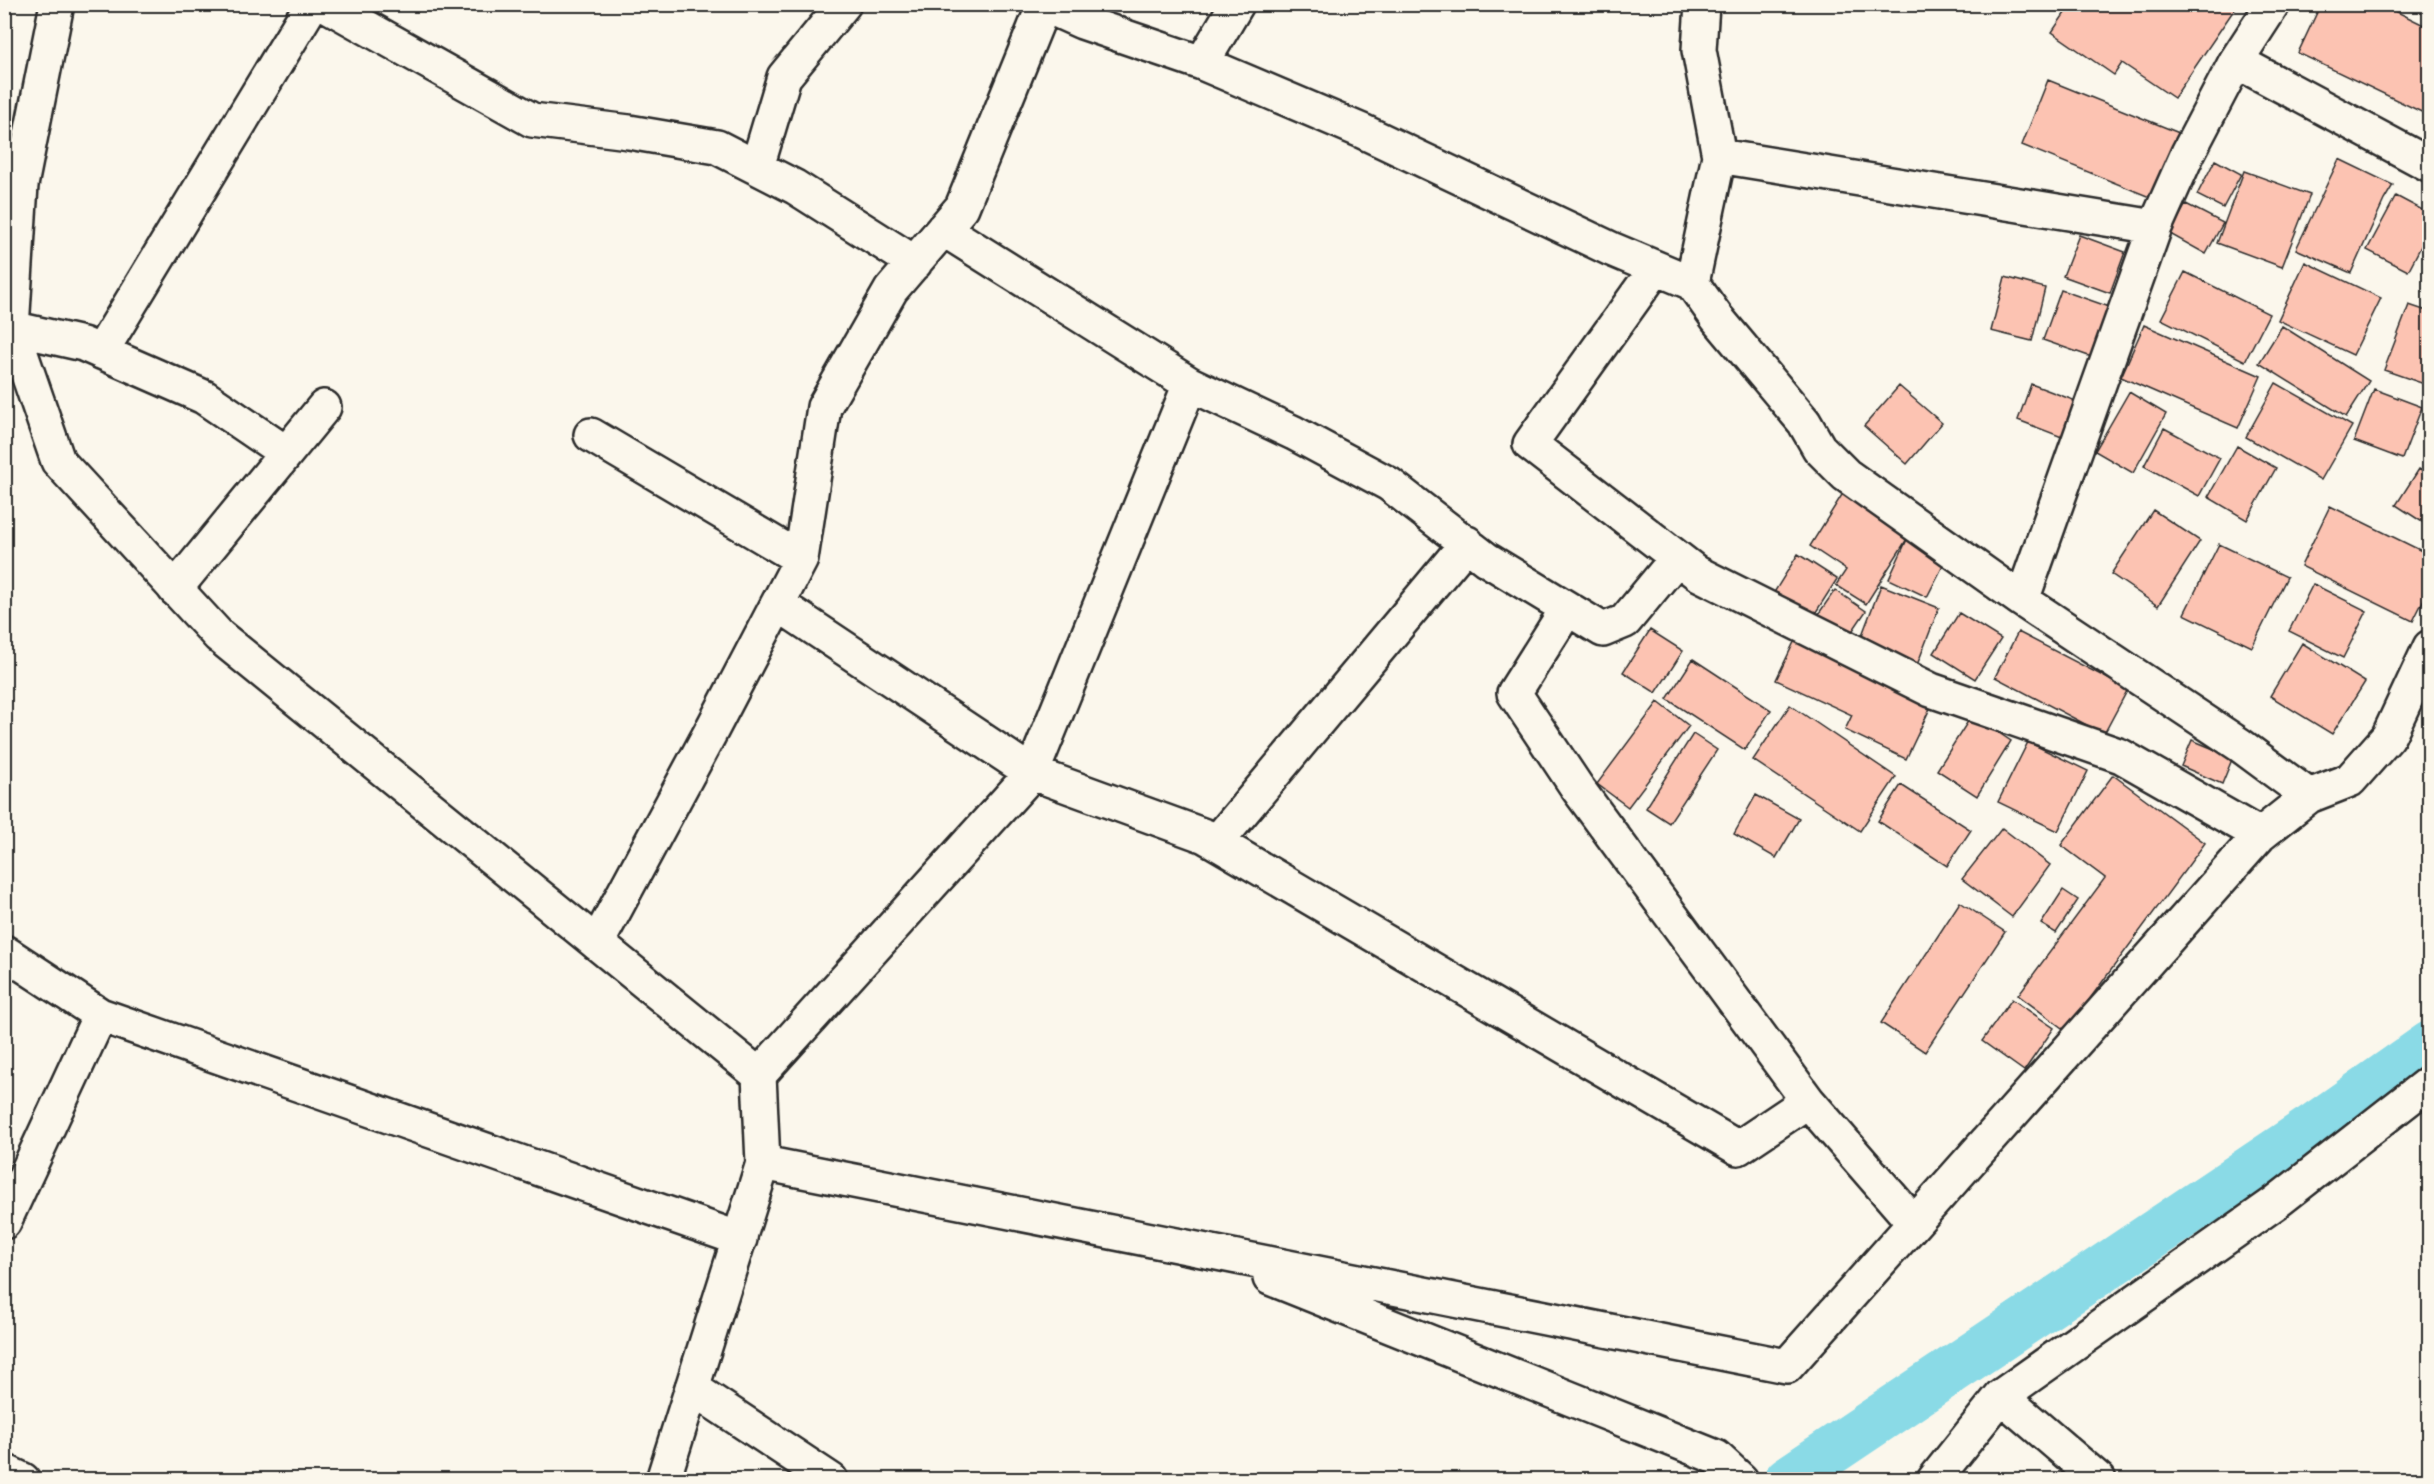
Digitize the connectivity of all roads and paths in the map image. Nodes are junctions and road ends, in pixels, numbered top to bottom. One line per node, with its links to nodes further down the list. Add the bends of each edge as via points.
1 (57, 4): 19 (street, via 21,185)
2 (312, 4): 20 (street)
3 (325, 4): 13 (street, via 532,120 717,147)
4 (844, 4): 13 (street, via 784,77)
5 (1237, 4): 10 (street)
6 (1702, 4): 11 (street, via 1699,50)
7 (1043, 5): 10 (street); 15 (street, via 962,207)
8 (2262, 9): 9 (street)
9 (2236, 61): 12 (street); 14 (street)
10 (1202, 63): 17 (street, via 1362,131)
11 (1719, 156): 14 (street); 18 (street)
12 (2430, 165)
13 (757, 167): 16 (street)
14 (2155, 227): 29 (street)
15 (943, 229): 16 (street); 21 (street)
16 (915, 263): 26 (street, via 891,290 824,407)
17 (1656, 268): 18 (street); 27 (street, via 1530,444)
18 (1692, 283): 29 (street, via 1804,422 1819,448 1846,475)
19 (10, 329): 20 (street, via 84,344); 28 (street, via 58,461)
20 (101, 352): 24 (street, via 204,397)
21 (1190, 384): 25 (street, via 1389,484); 33 (street)
22 (324, 407): 24 (street)
23 (591, 435): 26 (street)
24 (286, 453): 28 (street)
25 (1467, 543): 31 (street); 36 (street)
26 (801, 558): 30 (street)
27 (1677, 558): 31 (street, via 1625,621 1603,630); 35 (street, via 1698,573 1931,690 2121,756)
28 (175, 589): 37 (street, via 219,636)
29 (2022, 600): 34 (street, via 2240,745)
30 (777, 604): 33 (street); 37 (street)
31 (1567, 609): 42 (street, via 1514,693 1578,789)
32 (2430, 647): 34 (street, via 2388,737 2350,780)
33 (1032, 773): 36 (street); 40 (street)
34 (2309, 796): 35 (street)
35 (2260, 835): 45 (street)
36 (1217, 842): 42 (street, via 1738,1148)
37 (597, 943): 40 (street)
38 (4, 952): 39 (street)
39 (100, 1015): 44 (street); 46 (street)
40 (759, 1075): 43 (street)
41 (2430, 1082): 49 (street, via 2275,1203)
42 (1808, 1101): 45 (street)
43 (764, 1163): 46 (street); 47 (street)
44 (4, 1222)
45 (1913, 1222): 47 (street, via 1786,1366)
46 (740, 1239): 48 (street)
47 (1196, 1248): 54 (street, via 1716,1457)
48 (692, 1388): 52 (street); 53 (street)
49 (2001, 1396): 55 (street); 56 (street)
50 (4, 1471): 51 (street)
51 (23, 1479)
52 (663, 1479)
53 (831, 1479)
54 (1741, 1479)
55 (1934, 1479)
56 (2099, 1479)

